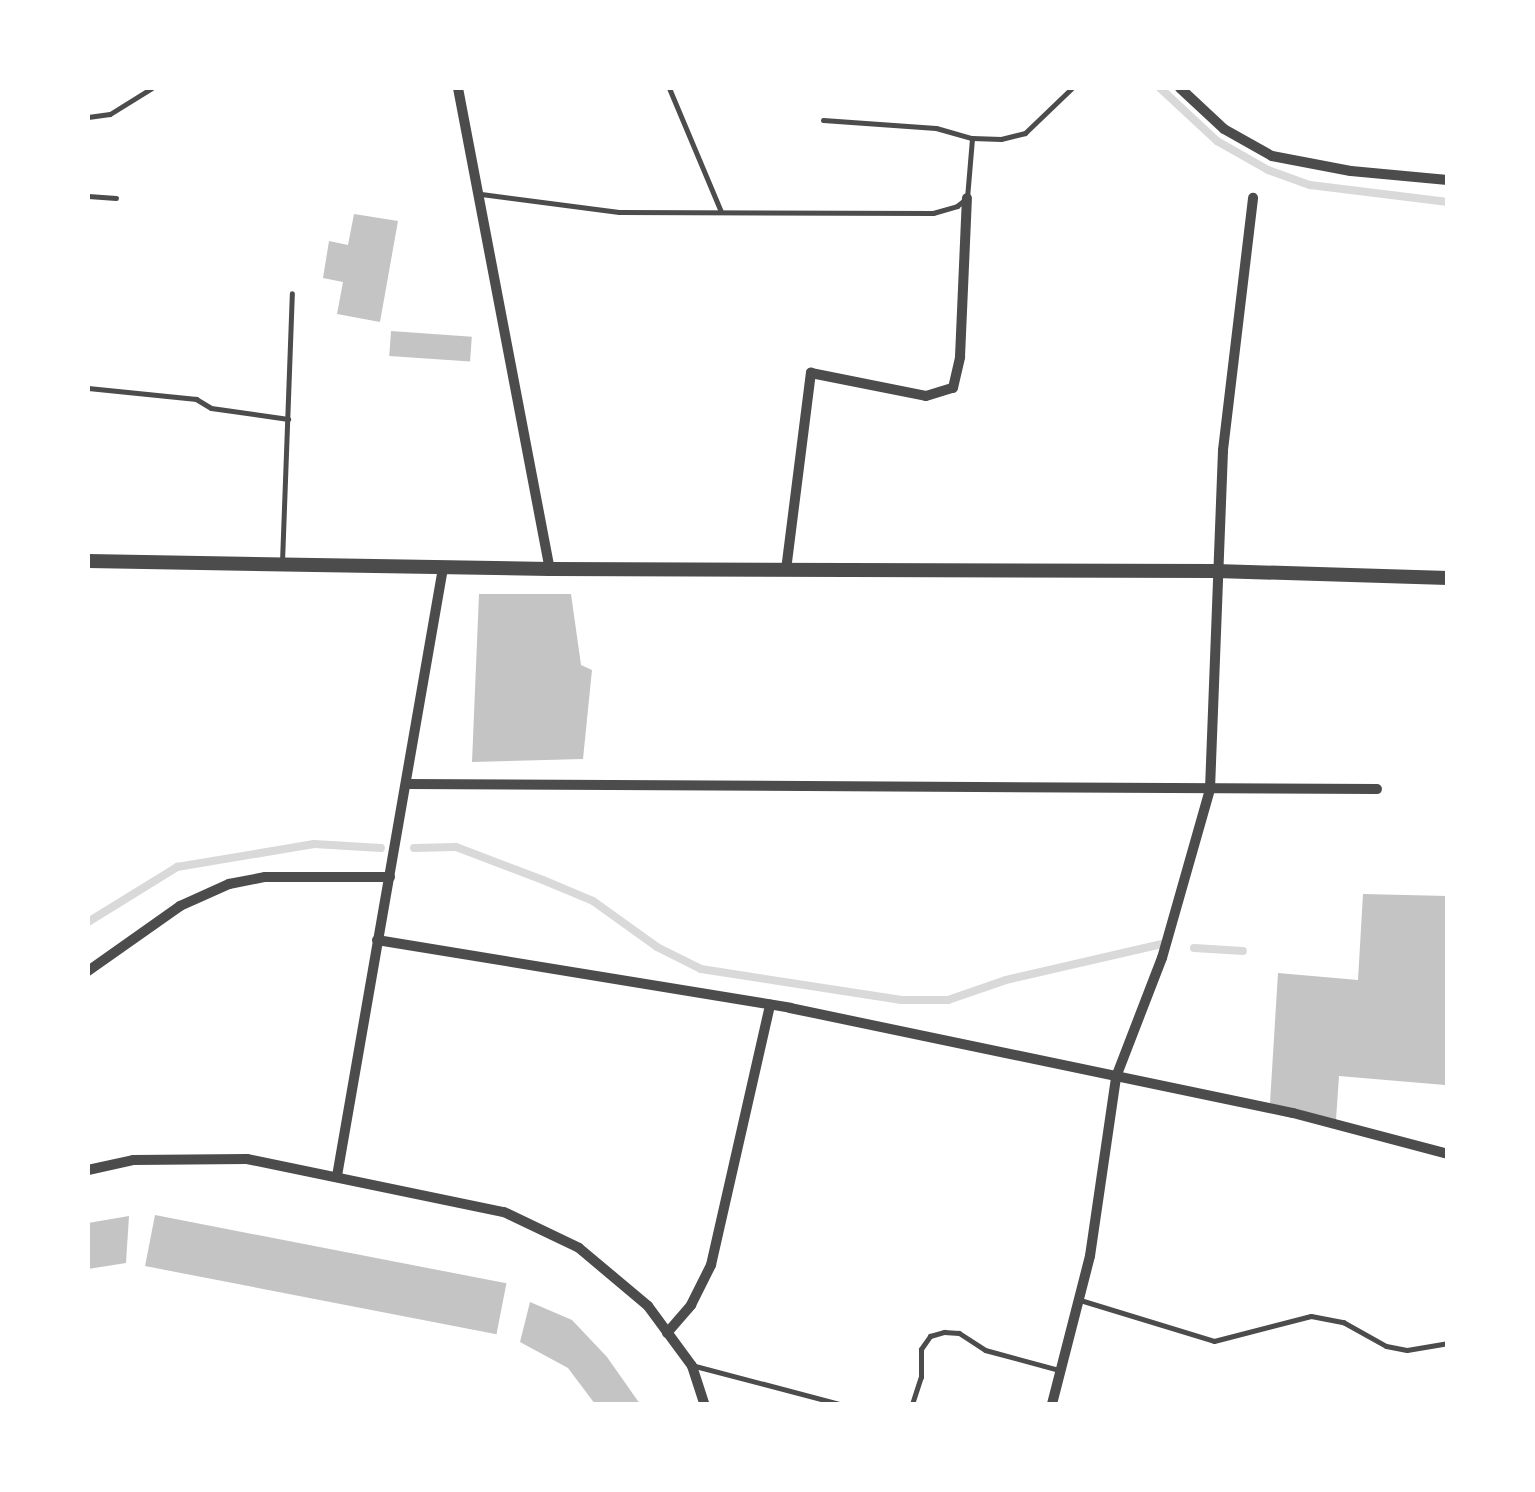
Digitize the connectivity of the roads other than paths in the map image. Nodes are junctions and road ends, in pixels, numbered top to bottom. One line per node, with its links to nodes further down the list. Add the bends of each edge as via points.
1 (152, 88): 6 (lane, via 110,114)
2 (458, 88): 10 (street)
3 (669, 88): 15 (lane)
4 (1072, 88): 8 (lane, via 1025,133)
5 (1180, 88): 9 (street, via 1224,128 1272,156)
6 (88, 117)
7 (823, 120): 8 (lane, via 936,128)
8 (972, 138): 13 (lane)
9 (1448, 180)
10 (478, 194): 15 (lane, via 619,212); 22 (street)
11 (88, 196): 12 (lane)
12 (116, 198)
13 (967, 198): 15 (lane, via 932,212); 23 (street, via 953,388 926,396 811,373)
14 (1253, 198): 24 (street)
15 (720, 212)
16 (292, 293): 18 (lane)
17 (88, 388): 18 (lane, via 196,399 211,408)
18 (288, 419): 20 (lane)
19 (88, 561): 20 (street)
20 (282, 565): 21 (street)
21 (442, 568): 22 (street); 26 (street)
22 (550, 570): 23 (street)
23 (786, 570): 24 (street)
24 (1216, 571): 25 (street); 27 (street)
25 (1448, 578)
26 (407, 784): 27 (street); 29 (street)
27 (1210, 789): 28 (street); 33 (street, via 1162,958)
28 (1377, 789)
29 (390, 877): 30 (street); 31 (street, via 264,876 229,884 180,906)
30 (377, 940): 32 (street); 36 (street)
31 (88, 972)
32 (770, 1005): 33 (street); 38 (street, via 710,1265 691,1305)
33 (1116, 1077): 34 (street); 37 (street)
34 (1448, 1154)
35 (88, 1170): 36 (street, via 133,1160 247,1158)
36 (337, 1176): 38 (street, via 504,1212 578,1248 648,1306)
37 (1078, 1299): 39 (lane, via 1214,1341 1311,1316 1343,1322 1386,1346 1408,1350); 41 (street)
38 (667, 1333): 40 (street)
39 (1448, 1343)
40 (692, 1366): 42 (street); 43 (lane)
41 (1059, 1370): 44 (lane, via 944,1332 930,1336 922,1349); 45 (street)
42 (704, 1404)
43 (862, 1404)
44 (912, 1404)
45 (1052, 1404)

